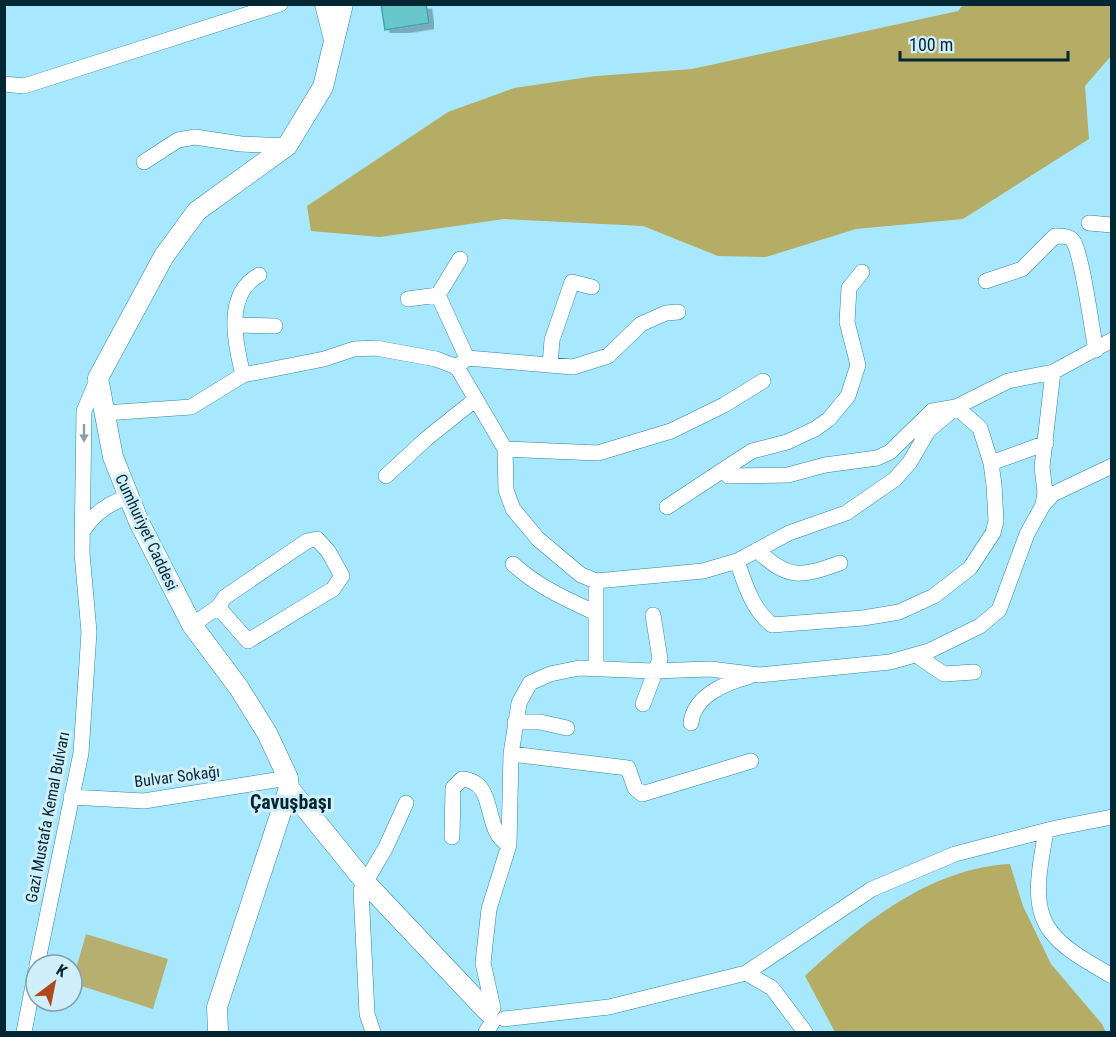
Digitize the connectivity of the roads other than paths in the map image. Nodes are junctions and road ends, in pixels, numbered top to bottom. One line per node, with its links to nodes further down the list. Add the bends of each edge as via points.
1 (280, 4): 5 (street, via 24,86)
2 (325, 4): 4 (main road)
3 (343, 4): 4 (main road)
4 (334, 39): 6 (main road, via 322,87)
5 (4, 84)
6 (287, 146): 7 (street, via 195,137 178,140); 26 (main road, via 197,211 164,256)
7 (144, 162)
8 (1089, 223): 9 (street)
9 (1112, 225)
10 (460, 259): 15 (street)
11 (862, 272): 35 (street, via 849,288 848,322 858,364 848,396 815,429 752,451)
12 (259, 275): 18 (street, via 247,281 239,292)
13 (986, 281): 21 (street, via 1022,269 1055,236 1068,237 1074,241 1080,264)
14 (592, 287): 23 (street, via 572,282 552,340)
15 (438, 295): 16 (street); 22 (street)
16 (408, 299)
17 (678, 312): 23 (street, via 641,324 608,356 573,367)
18 (236, 325): 19 (street); 25 (street, via 236,348)
19 (275, 326)
20 (1112, 340): 21 (street)
21 (1096, 350): 24 (street)
22 (462, 363): 23 (street); 25 (street, via 376,348 354,349); 28 (street)
23 (550, 365)
24 (1053, 372): 29 (street, via 1008,381); 31 (street)
25 (243, 375): 30 (street, via 191,407)
26 (98, 378): 30 (main road, Cumhuriyet Caddesi); 40 (street, Gazi Mustafa Kemal Bulvarı, one-way to 40, via 84,411)
27 (763, 381): 32 (street, via 670,431 598,453)
28 (476, 399): 32 (street); 36 (street)
29 (956, 407): 33 (street, via 980,428); 35 (street, via 932,411 890,452 877,458 788,475 728,476); 41 (street, via 928,431 895,479 846,513 789,533)
30 (105, 413): 37 (main road, Cumhuriyet Caddesi, via 112,457)
31 (1046, 443): 33 (street); 38 (street)
32 (505, 448): 45 (street, via 506,490 513,509 538,539 580,575)
33 (991, 463): 42 (street, via 996,521 993,533 955,583 915,606 863,618 772,625 756,607)
34 (1112, 466): 38 (street, via 1053,494)
35 (723, 470): 39 (street)
36 (386, 476)
37 (128, 497): 40 (street, via 96,514); 49 (main road, Cumhuriyet Caddesi)
38 (1043, 505): 50 (street, via 1027,534 999,610 980,626)
39 (667, 507)
40 (83, 531): 62 (street, Gazi Mustafa Kemal Bulvarı, via 87,662 81,753)
41 (757, 550): 42 (street); 43 (street, via 776,569 793,574)
42 (737, 561): 45 (street, via 703,571)
43 (840, 563)
44 (513, 564): 47 (street, via 555,594)
45 (597, 581): 47 (street)
46 (218, 607): 46 (street, via 225,597 307,541 317,539 342,576 333,589 248,641); 49 (street)
47 (596, 613): 51 (street)
48 (653, 615): 52 (street, via 660,659)
49 (192, 625): 61 (main road, Cumhuriyet Caddesi, via 261,724)
50 (916, 655): 53 (street, via 944,674); 54 (street, via 890,662)
51 (596, 668): 52 (street); 56 (street, via 550,674 530,683 519,703)
52 (656, 671): 54 (street, via 710,669); 55 (street)
53 (974, 672)
54 (759, 675): 57 (street, via 718,686 692,713)
55 (643, 704)
56 (515, 722): 58 (street); 59 (street)
57 (692, 723)
58 (567, 728)
59 (511, 754): 60 (street, via 628,768 635,788 642,794); 67 (street)
60 (752, 761)
61 (288, 783): 62 (street, Bulvar Sokağı, via 144,801); 68 (main road, Cumhuriyet Caddesi); 75 (main road, via 217,1008)
62 (71, 798): 69 (street, Gazi Mustafa Kemal Bulvarı)
63 (406, 803): 68 (street)
64 (1112, 817): 65 (street)
65 (1046, 831): 70 (street, via 954,855 872,889); 71 (street, via 1038,891 1045,924 1062,943)
66 (452, 837): 67 (street, via 453,788 462,779 472,780 484,791 495,833)
67 (508, 845): 73 (street, via 489,909 483,963)
68 (365, 882): 73 (main road, Cumhuriyet Caddesi); 76 (street, via 360,895 363,952 367,1014)
69 (39, 953)
70 (746, 973): 73 (street, via 609,1007); 77 (street, via 772,988)
71 (1112, 976)
72 (28, 1013): 74 (street)
73 (493, 1019)
74 (24, 1032)
75 (218, 1032)
76 (373, 1032)
77 (805, 1032)

